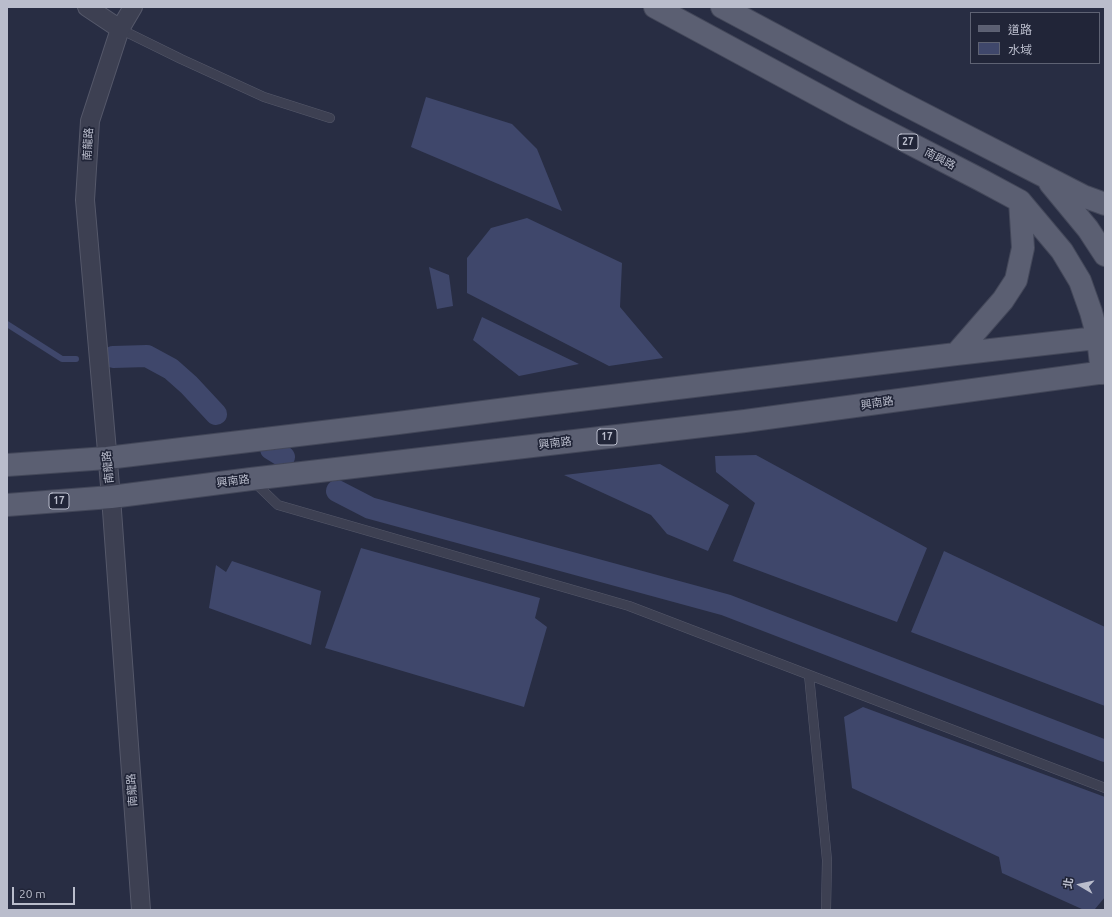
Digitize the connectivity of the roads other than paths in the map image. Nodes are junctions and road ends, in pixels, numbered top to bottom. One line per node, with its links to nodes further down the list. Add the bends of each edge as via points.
1 (87, 7): 5 (street)
2 (133, 7): 5 (street, 南龍路)
3 (655, 7): 8 (main road, 南興路 / 27)
4 (722, 7): 7 (main road)
5 (120, 29): 6 (lane, via 264,97); 14 (street, 南龍路, via 90,121 85,200)
6 (330, 118)
7 (1043, 175): 9 (main road, via 1083,196); 10 (main road, via 1088,229)
8 (1020, 201): 11 (main road, 南興路 / 27, via 1062,251 1080,281); 12 (main road, via 1023,248 1016,280 1003,300)
9 (1105, 204)
10 (1105, 255)
11 (1101, 337): 12 (main road); 13 (main road, 南興路 / 27)
12 (956, 354): 14 (main road)
13 (1104, 372): 16 (main road, 興南路 / 17, via 745,421)
14 (107, 458): 15 (main road); 17 (street, 南龍路)
15 (7, 465)
16 (250, 479): 17 (main road, 興南路 / 17); 19 (lane, via 278,505 629,606)
17 (111, 497): 18 (main road, 興南路 / 17); 21 (street, 南龍路)
18 (7, 505)
19 (809, 675): 20 (lane); 22 (lane, via 827,860)
20 (1105, 788)
21 (141, 910)
22 (826, 910)

